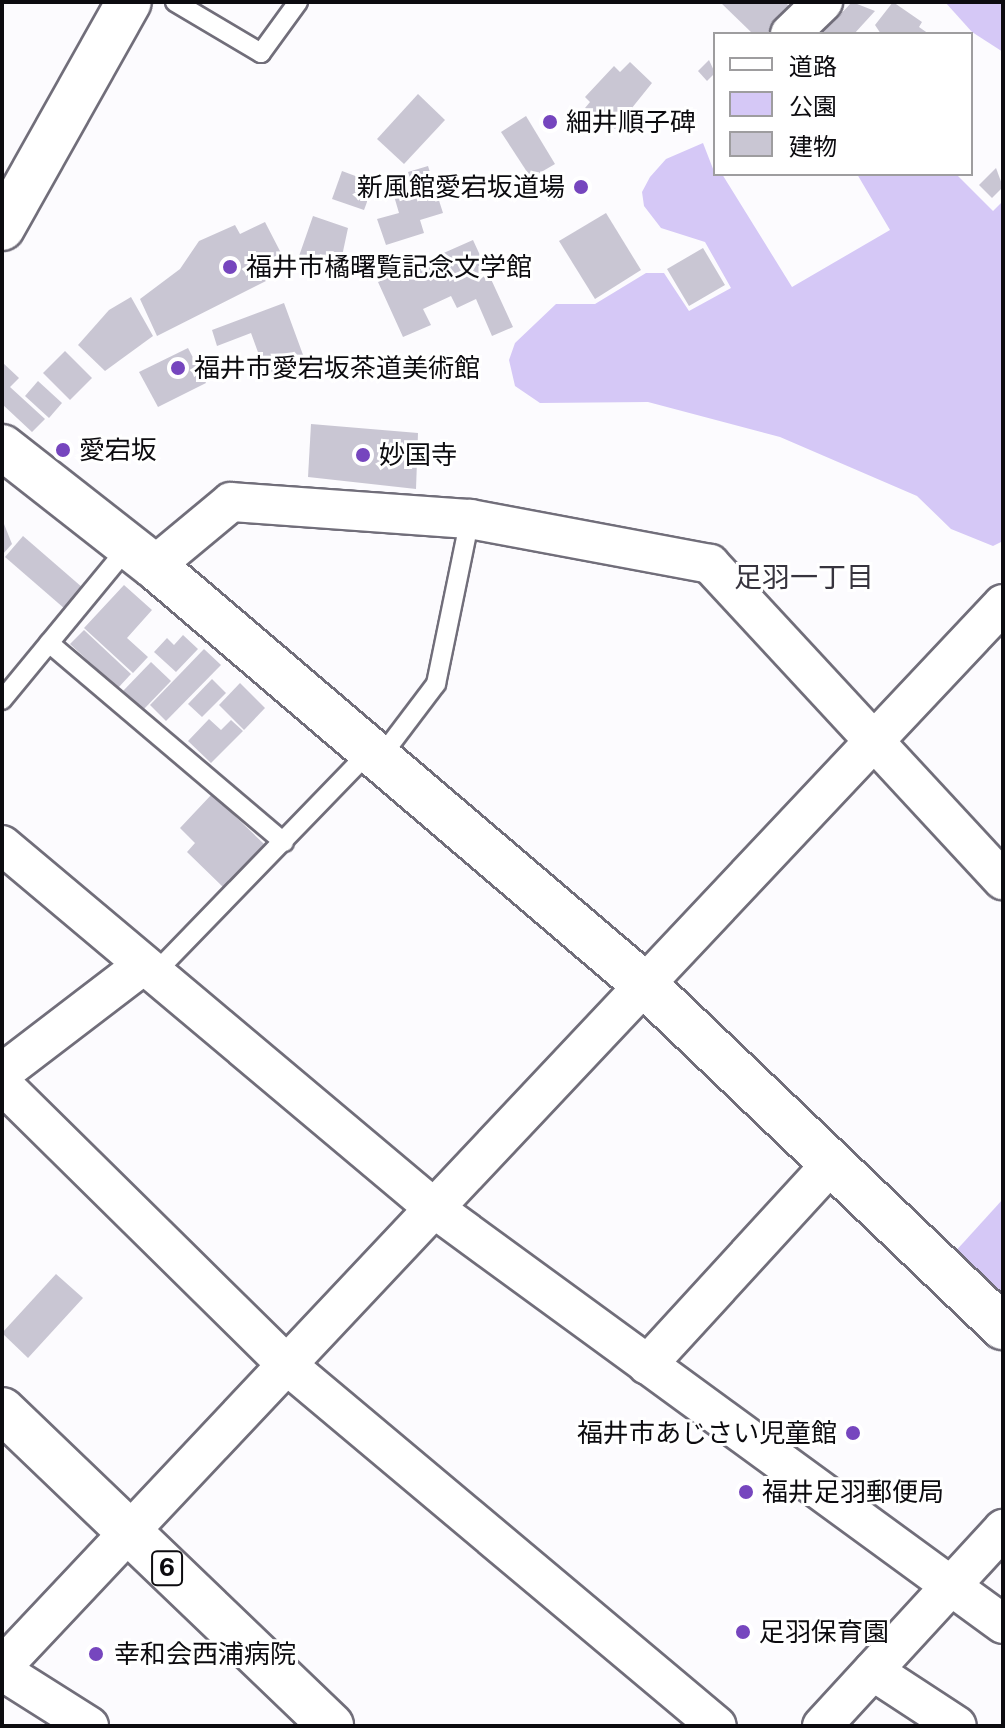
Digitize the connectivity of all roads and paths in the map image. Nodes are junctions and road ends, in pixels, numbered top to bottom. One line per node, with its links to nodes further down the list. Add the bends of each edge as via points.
1 (129, 2): 6 (street)
2 (175, 2): 3 (lane, via 261,53)
3 (298, 2)
4 (823, 2): 5 (street)
5 (792, 32)
6 (2, 228)
7 (2, 447): 9 (street)
8 (470, 519): 9 (street, via 231,502); 13 (street, via 710,564); 14 (lane, via 436,684)
9 (142, 556): 11 (lane); 14 (street)
10 (1003, 604): 13 (street)
11 (49, 643): 12 (lane); 15 (lane)
12 (2, 700)
13 (873, 743): 17 (street); 19 (street)
14 (374, 756): 15 (lane); 19 (street)
15 (284, 842): 18 (lane)
16 (2, 845): 18 (street)
17 (1003, 880)
18 (148, 970): 20 (street); 23 (street)
19 (646, 986): 22 (street); 23 (street)
20 (2, 1073)
21 (2, 1084): 25 (street)
22 (832, 1163): 24 (street); 26 (street)
23 (435, 1209): 25 (street); 26 (street)
24 (1003, 1327)
25 (287, 1365): 29 (street); 36 (street)
26 (647, 1365): 30 (street)
27 (2, 1410): 29 (street, 6)
28 (1003, 1529): 30 (street)
29 (128, 1531): 32 (street); 35 (street, 6)
30 (949, 1588): 31 (street); 33 (street)
31 (1003, 1624)
32 (2, 1669): 34 (street)
33 (873, 1671): 37 (street); 38 (street)
34 (89, 1726)
35 (331, 1726)
36 (717, 1726)
37 (822, 1726)
38 (957, 1726)

